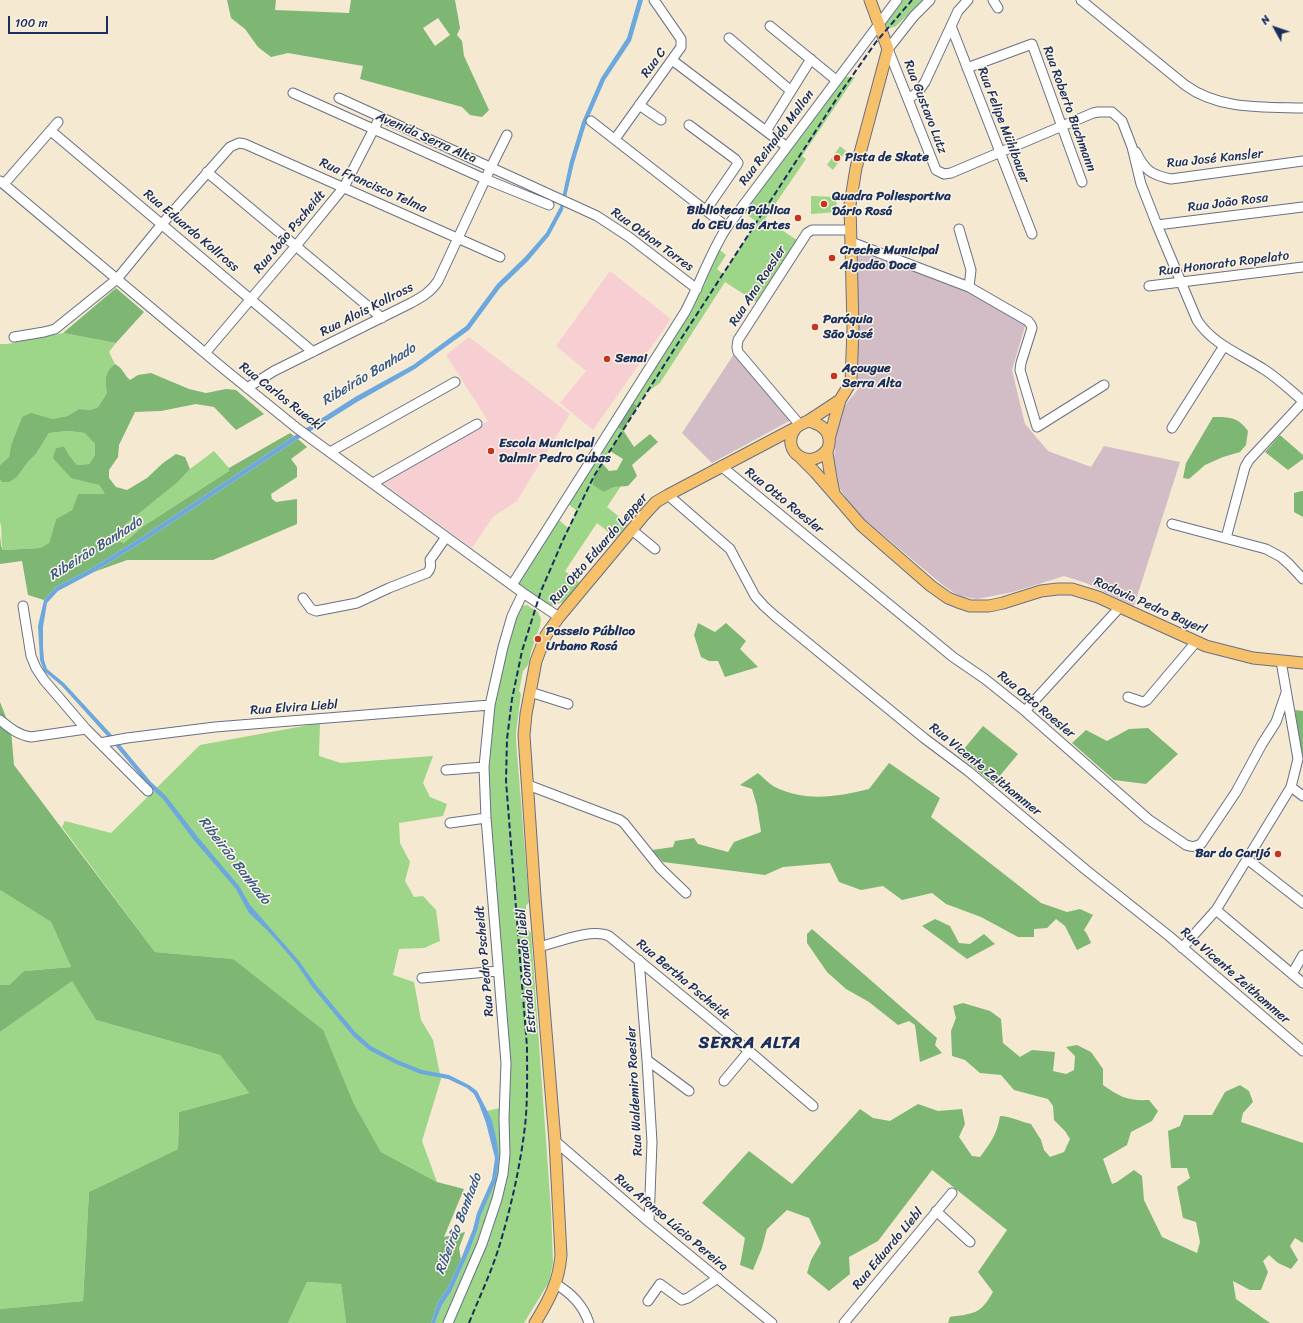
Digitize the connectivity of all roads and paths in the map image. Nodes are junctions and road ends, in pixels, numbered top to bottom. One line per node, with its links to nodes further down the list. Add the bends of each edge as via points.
1 (654, 0): 15 (street, Rua C, via 682,43)
2 (870, 0): 9 (main road)
3 (897, 0): 9 (street, Rua Reinaldo Mallon)
4 (930, 0): 13 (street)
5 (968, 0): 11 (street, via 958,11)
6 (993, 0): 8 (street)
7 (1081, 0): 23 (street, via 1203,96 1227,104)
8 (998, 8)
9 (878, 25): 13 (main road); 17 (street, Rua Reinaldo Mallon)
10 (770, 26): 14 (street)
11 (951, 26): 16 (street, Rua Felipe Mühlbauer); 21 (street, via 923,86)
12 (729, 38): 18 (street)
13 (888, 48): 21 (street, Rua Gustavo Lutz); 53 (main road, Rua Otto Eduardo Lepper, via 856,168 850,205)
14 (811, 59): 17 (street); 18 (street)
15 (672, 60): 22 (street, Rua C); 32 (street)
16 (967, 68): 29 (street, Rua Roberto Buchmann, via 1032,44); 37 (street, Rua Felipe Mühlbauer)
17 (836, 80): 36 (street, Rua Reinaldo Mallon)
18 (791, 91): 32 (street)
19 (293, 93): 30 (street, Avenida Serra Alta)
20 (339, 98): 24 (street, Avenida Serra Alta)
21 (908, 99): 37 (street, Rua Gustavo Lutz, via 934,167 940,173 951,173)
22 (639, 105): 26 (street); 35 (street, Rua C)
23 (1303, 108)
24 (380, 117): 30 (street, Rua João Pscheidt); 39 (street, Avenida Serra Alta)
25 (592, 120): 35 (street)
26 (661, 120)
27 (58, 122): 31 (street)
28 (690, 125): 48 (street, via 738,163)
29 (1062, 126): 34 (street, via 1094,113 1107,112 1117,115 1122,120); 37 (street); 43 (street, Rua Roberto Buchmann)
30 (374, 128): 41 (street, Avenida Serra Alta); 44 (street, Rua João Pscheidt)
31 (51, 131): 42 (street); 49 (street, Rua Eduardo Kollross)
32 (766, 131): 36 (street)
33 (507, 135): 39 (street, Rua Alois Kollross)
34 (1128, 136): 38 (street, Rua José Kansler, via 1146,169 1152,174 1171,180); 50 (street, via 1138,175)
35 (615, 139): 48 (street)
36 (787, 147): 51 (street, Rua Reinaldo Mallon)
37 (1000, 152): 54 (street, Rua Felipe Mühlbauer)
38 (1303, 161)
39 (491, 167): 41 (street, Rua Alois Kollross); 46 (street, Avenida Serra Alta, via 556,196)
40 (207, 172): 44 (street, Rua Francisco Telma, via 234,144 239,143); 49 (street); 57 (street)
41 (485, 179): 45 (street, Avenida Serra Alta); 55 (street, Rua Alois Kollross)
42 (2, 182): 60 (street, Rua Carlos Rueckl)
43 (1082, 182)
44 (344, 187): 55 (street, Rua Francisco Telma); 57 (street, Rua João Pscheidt)
45 (549, 205)
46 (570, 205): 64 (street, Rua Othon Torres, via 597,216 616,228)
47 (1303, 207): 50 (street, Rua João Rosa)
48 (706, 210): 51 (street)
49 (162, 224): 60 (street); 65 (street, Rua Eduardo Kollross)
50 (1157, 225): 61 (street)
51 (727, 227): 64 (street, Rua Reinaldo Mallon)
52 (959, 229): 63 (street, via 971,270)
53 (851, 230): 56 (main road, Rua Otto Eduardo Lepper); 77 (street, Rua Ana Roesler, via 812,230 807,233 738,340 738,352)
54 (1032, 234)
55 (458, 239): 58 (street, Rua Francisco Telma); 66 (street, Rua Alois Kollross, via 433,288 419,299)
56 (851, 242): 63 (street); 74 (main road, Rua Otto Eduardo Lepper, via 852,375 849,388)
57 (296, 247): 65 (street, Rua João Pscheidt); 66 (street)
58 (500, 257)
59 (1303, 267): 61 (street, Rua Honorato Ropelato)
60 (117, 279): 67 (street, via 55,329); 70 (street, Rua Carlos Rueckl)
61 (1180, 282): 62 (street, Rua Honorato Ropelato); 68 (street, via 1201,327)
62 (1149, 286)
63 (969, 287): 72 (street, via 1031,325 1020,370 1037,427)
64 (696, 289): 94 (street, Rua Reinaldo Mallon, via 667,340)
65 (251, 299): 69 (street, Rua Eduardo Kollross); 70 (street, Rua João Pscheidt)
66 (382, 318): 69 (street, Rua Alois Kollross)
67 (14, 337)
68 (1224, 346): 75 (street, via 1265,370); 78 (street)
69 (313, 352): 73 (street, Rua Alois Kollross)
70 (205, 353): 73 (street, Rua Carlos Rueckl)
71 (455, 382): 82 (street)
72 (1104, 385)
73 (247, 388): 82 (street, Rua Carlos Rueckl)
74 (840, 400): 77 (main road, Rua Otto Eduardo Lepper); 80 (main road, Rua Otto Eduardo Lepper)
75 (1303, 402): 91 (street, via 1245,467)
76 (477, 424): 85 (street)
77 (801, 425): 79 (main road, Rua Otto Eduardo Lepper); 80 (main road, via 820,425 824,428); 81 (main road, via 791,438)
78 (1172, 428)
79 (766, 443): 81 (main road, Rua Otto Eduardo Lepper, via 784,442); 84 (main road, Rua Otto Eduardo Lepper)
80 (828, 444): 83 (main road, via 822,456 808,460); 87 (main road, Rodovia Pedro Bayerl, via 831,482)
81 (793, 449): 83 (main road)
82 (330, 452): 85 (street, Rua Carlos Rueckl)
83 (801, 458): 87 (main road, Rodovia Pedro Bayerl)
84 (721, 466): 86 (main road, Rua Otto Eduardo Lepper); 108 (street, Rua Otto Roesler, via 953,657)
85 (373, 483): 90 (street, Rua Carlos Rueckl)
86 (668, 495): 89 (main road, Rua Otto Eduardo Lepper, via 656,502); 125 (street, Rua Vicente Zeithammer, via 730,549 755,596 775,616)
87 (835, 496): 98 (main road, Rodovia Pedro Bayerl, via 854,518 926,582 958,602 970,606 989,606 1041,591 1066,588 1090,594)
88 (1172, 524): 91 (street)
89 (632, 530): 92 (street); 99 (main road, Rua Otto Eduardo Lepper)
90 (446, 537): 94 (street, Rua Carlos Rueckl); 96 (street, via 430,560 431,566 427,573 357,603 316,611)
91 (1226, 538): 93 (street, via 1266,549 1281,557)
92 (655, 549)
93 (1303, 580)
94 (512, 585): 95 (street, Rua Carlos Rueckl)
95 (523, 593): 99 (street, Rua Carlos Rueckl); 107 (street, Rua Pedro Pscheidt, via 502,647)
96 (302, 598)
97 (23, 606): 110 (street, via 31,656 36,668)
98 (1120, 607): 100 (main road, Rodovia Pedro Bayerl); 108 (street)
99 (559, 617): 103 (main road, Estrada Conrado Liebl, via 542,643)
100 (1196, 642): 101 (main road, Rodovia Pedro Bayerl, via 1242,656); 105 (street, via 1147,700 1143,702)
101 (1281, 661): 102 (main road, Rodovia Pedro Bayerl); 104 (street)
102 (1303, 663)
103 (530, 692): 106 (street); 114 (main road, Estrada Conrado Liebl, via 524,734)
104 (1286, 693): 108 (street, Rua Otto Roesler, via 1276,722 1236,792 1201,844 1192,847 1148,819); 115 (street, via 1298,759)
105 (1128, 697)
106 (568, 704)
107 (490, 705): 111 (street, Rua Elvira Liebl, via 215,727); 112 (street, Rua Pedro Pscheidt)
108 (1025, 711)
109 (0, 720): 110 (street, via 15,732 31,737)
110 (86, 729): 111 (street)
111 (104, 742): 116 (street)
112 (484, 767): 113 (street); 118 (street, Rua Pedro Pscheidt)
113 (446, 770)
114 (528, 785): 121 (street, via 620,820 660,868); 124 (main road, Estrada Conrado Liebl)
115 (1291, 787): 117 (street); 120 (street)
116 (148, 791)
117 (1303, 796)
118 (486, 818): 119 (street); 128 (street, Rua Pedro Pscheidt)
119 (450, 823)
120 (1247, 859): 122 (street); 123 (street)
121 (686, 893)
122 (1303, 903)
123 (1216, 910): 125 (street); 129 (street)
124 (539, 947): 127 (street, Rua Bertha Pscheidt, via 599,933 609,936); 138 (main road, Estrada Conrado Liebl)
125 (1182, 948): 133 (street, Rua Vicente Zeithammer)
126 (1303, 955): 129 (street)
127 (639, 960): 132 (street, Rua Bertha Pscheidt); 134 (street, Rua Waldemiro Roesler)
128 (498, 971): 130 (street); 146 (street, Rua Pedro Pscheidt, via 506,1063 503,1174 482,1244)
129 (1292, 974): 131 (street)
130 (422, 978)
131 (1303, 983)
132 (749, 1051): 135 (street); 137 (street, Rua Bertha Pscheidt)
133 (1303, 1051)
134 (647, 1060): 136 (street); 141 (street, Rua Waldemiro Roesler, via 652,1142)
135 (724, 1081)
136 (689, 1091)
137 (813, 1106)
138 (555, 1141): 141 (street, Rua Afonso Lúcio Pereira); 144 (main road, Estrada Conrado Liebl, via 561,1250)
139 (952, 1193): 140 (street, Rua Eduardo Liebl)
140 (936, 1211): 142 (street); 150 (street, Rua Eduardo Liebl)
141 (649, 1222): 143 (street, Rua Afonso Lúcio Pereira)
142 (970, 1242)
143 (718, 1278): 145 (street, via 682,1300 660,1284); 149 (street, Rua Afonso Lúcio Pereira)
144 (556, 1284): 147 (main road, Estrada Conrado Liebl); 148 (street, via 578,1301)
145 (648, 1301)
146 (448, 1323)
147 (535, 1323)
148 (589, 1323)
149 (772, 1323)
150 (844, 1323)

